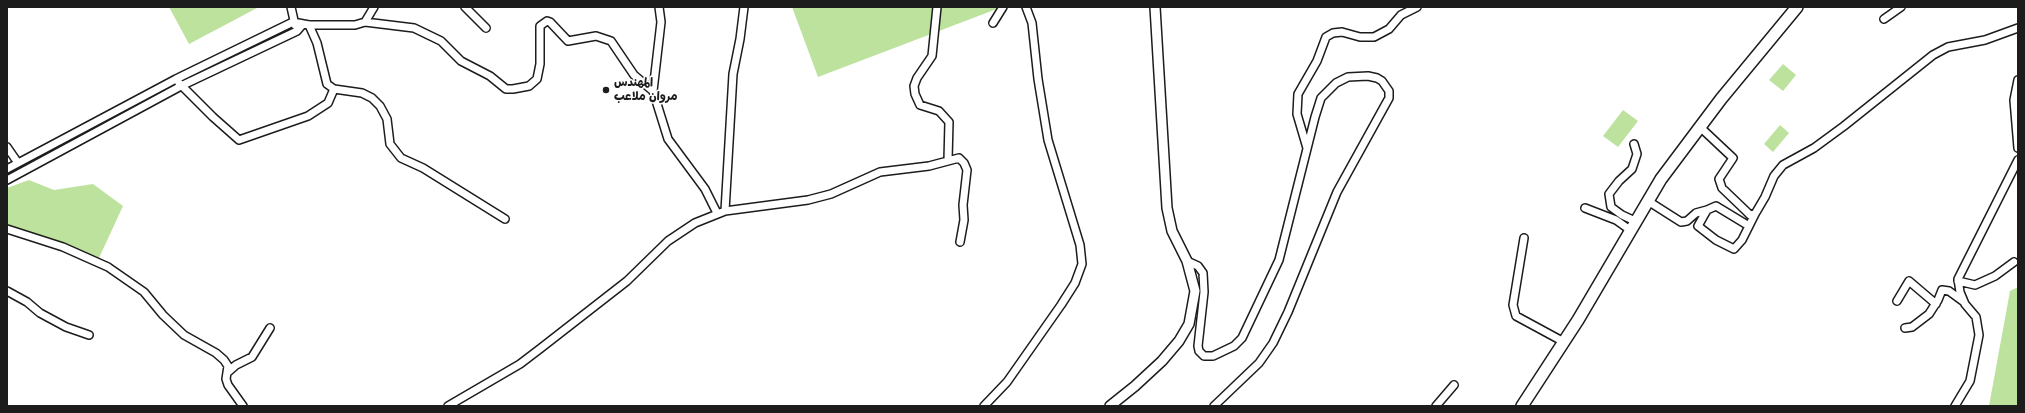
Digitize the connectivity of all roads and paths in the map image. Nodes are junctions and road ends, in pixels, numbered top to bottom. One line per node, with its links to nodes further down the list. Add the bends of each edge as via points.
1 (291, 7): 14 (street)
2 (374, 7): 15 (street)
3 (465, 7): 18 (street)
4 (659, 7): 27 (street, via 661,22)
5 (744, 7): 40 (street, via 733,74)
6 (937, 7): 33 (street, via 932,56 917,78 914,94 920,105 939,112 949,122)
7 (1003, 7): 16 (street)
8 (1026, 7): 65 (street, via 1032,23 1048,140 1080,246 1082,264 1075,283 1061,305 1007,382)
9 (1418, 7): 31 (street, via 1401,16 1389,29 1374,37 1360,37 1342,32 1326,37 1317,61 1298,94 1297,114)
10 (1797, 7): 28 (main road)
11 (1901, 7): 13 (street)
12 (1154, 9): 50 (street, via 1167,208 1172,231)
13 (1884, 19)
14 (293, 22): 17 (street); 20 (street); 21 (street)
15 (365, 22): 17 (street, via 355,25); 27 (street, via 414,28 441,41 461,61 490,76 506,89 513,90 529,86 537,78 540,64 540,26 547,21 568,41 596,36 611,41 634,75)
16 (993, 23)
17 (306, 25): 20 (street); 26 (street, via 317,43 327,84)
18 (486, 28)
19 (2018, 28): 43 (street, via 1986,40 1948,47 1933,55 1844,126 1814,148 1783,165 1774,176)
20 (298, 31): 22 (street)
21 (241, 46): 22 (street); 23 (street)
22 (246, 55): 25 (street)
23 (176, 79): 25 (street); 35 (street)
24 (2018, 80): 32 (street, via 2014,100)
25 (181, 86): 26 (street, via 239,140 308,116 328,103); 37 (street)
26 (334, 89): 44 (street, via 362,93 372,98 387,119 390,144 401,158 423,168)
27 (653, 91): 42 (street, via 668,139 705,189)
28 (1700, 127): 38 (main road, via 1661,178); 43 (street, via 1734,158 1719,179 1722,188 1746,211)
29 (1634, 144): 45 (street, via 1637,154 1632,169 1609,194 1611,207)
30 (7, 147): 35 (street)
31 (1307, 148): 50 (street, via 1279,260 1261,302 1242,338 1234,346 1209,357 1199,351 1198,346 1204,292 1203,274 1198,266); 67 (street, via 1321,98 1336,83 1348,77 1358,76 1377,78 1386,85 1389,98 1337,192 1273,343 1255,368)
32 (2018, 148)
33 (948, 160): 40 (street, via 929,166 880,172 831,194 808,200); 49 (street, via 960,158 967,170)
34 (2018, 160): 52 (street)
35 (18, 163): 36 (street)
36 (7, 169)
37 (7, 180)
38 (1648, 201): 41 (street, via 1681,222); 45 (main road)
39 (1585, 208): 45 (street)
40 (725, 210): 42 (street)
41 (1707, 210): 46 (street, via 1716,206); 46 (street, via 1698,226 1716,240 1734,249)
42 (717, 213): 64 (street, via 668,240 626,281 520,364)
43 (1755, 214): 46 (street)
44 (504, 219)
45 (1632, 225): 60 (main road)
46 (1749, 226)
47 (7, 229): 61 (street, via 63,246 108,267 144,292 184,335 220,357 228,366)
48 (1524, 238): 60 (street, via 1513,305 1516,316)
49 (960, 242)
50 (1187, 261): 66 (street, via 1195,291 1189,324 1162,361)
51 (2014, 262): 52 (street, via 1995,276 1975,285)
52 (1958, 281): 56 (street)
53 (7, 291): 59 (street, via 66,327)
54 (1897, 301): 55 (street, via 1909,280)
55 (1936, 304): 56 (street, via 1942,290 1949,291); 58 (street, via 1929,314 1912,327)
56 (1965, 304): 70 (street, via 1976,317 1979,335 1970,381)
57 (270, 328): 61 (street, via 252,356)
58 (1904, 328)
59 (89, 335)
60 (1564, 342): 69 (main road)
61 (228, 372): 63 (street, via 228,385)
62 (1454, 385): 68 (street)
63 (243, 406)
64 (448, 406)
65 (984, 406)
66 (1110, 406)
67 (1214, 406)
68 (1436, 406)
69 (1522, 406)
70 (1955, 406)

